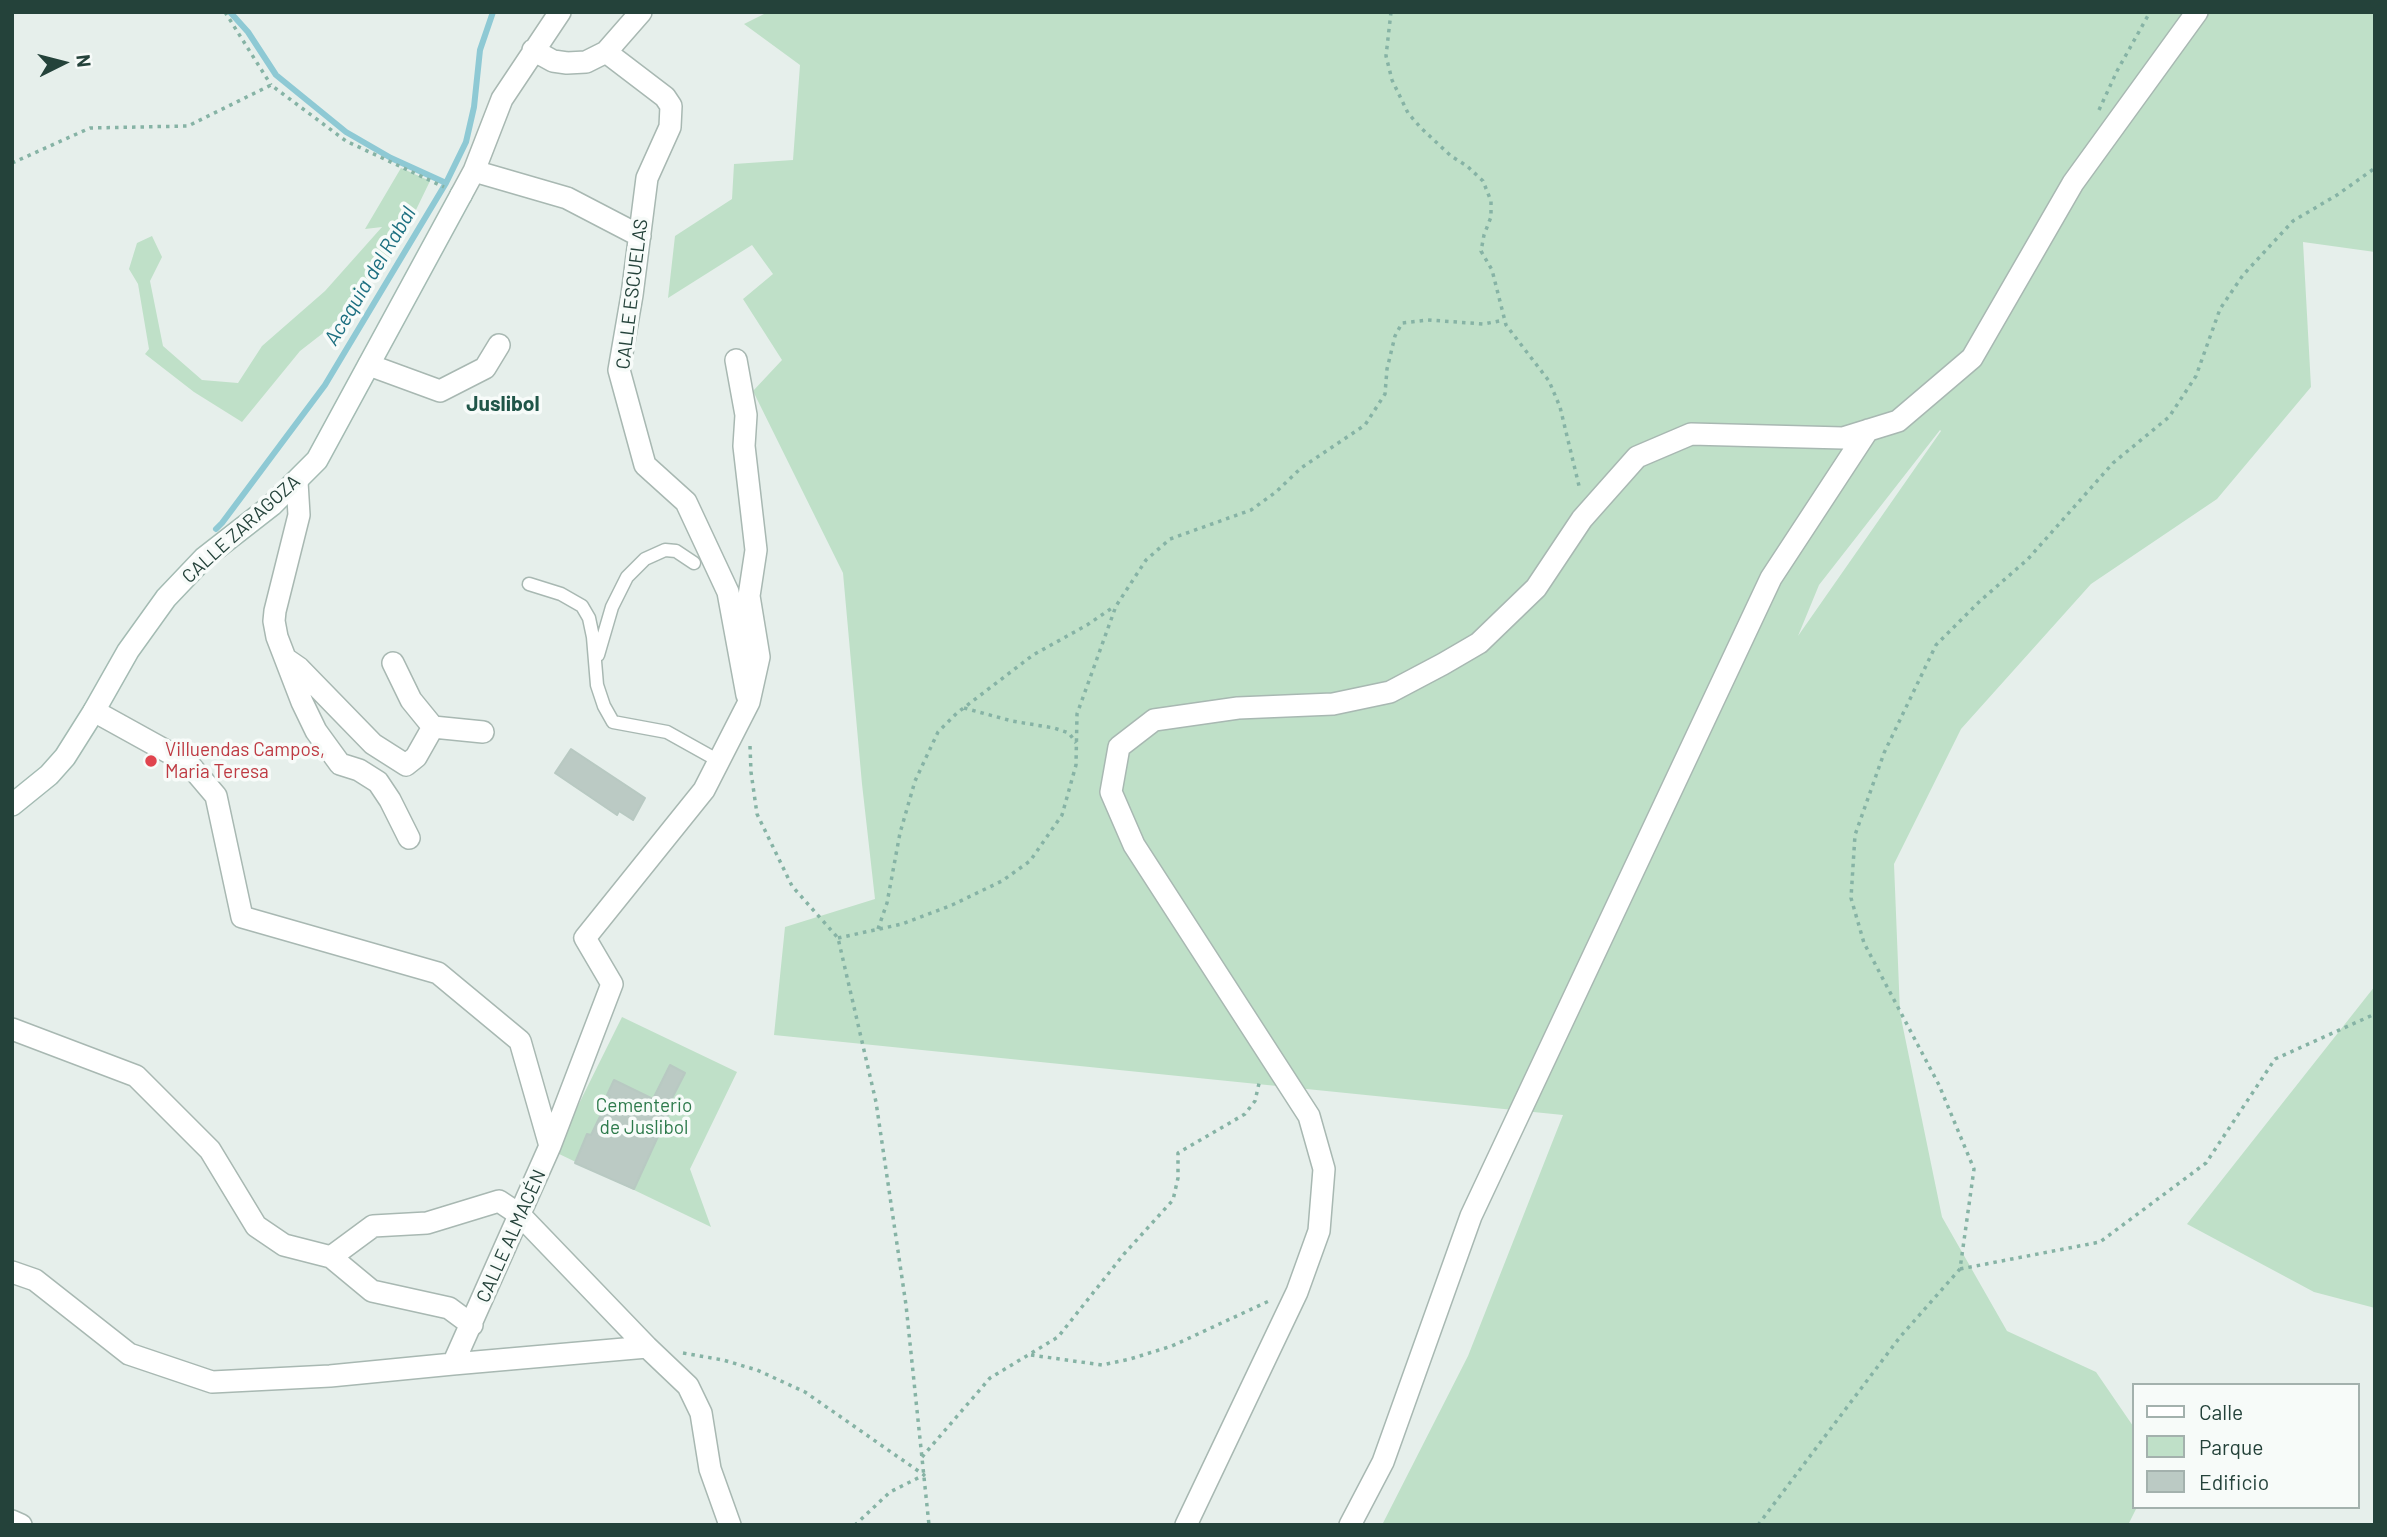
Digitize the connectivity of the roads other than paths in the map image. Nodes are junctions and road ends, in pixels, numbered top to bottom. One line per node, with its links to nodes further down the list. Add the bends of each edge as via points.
1 (560, 12): 4 (street, CALLE ZARAGOZA)
2 (641, 12): 5 (street)
3 (2197, 12): 11 (street, via 2073,183 1972,358 1898,421)
4 (533, 50): 5 (street, via 567,63 586,62); 6 (street, CALLE ZARAGOZA, via 502,99)
5 (606, 52): 7 (street, CALLE ESCUELAS, via 671,106 670,127 647,178)
6 (474, 170): 7 (street, via 567,198); 10 (street, CALLE ZARAGOZA)
7 (640, 236): 18 (street, CALLE ESCUELAS, via 619,370 645,465 686,502 728,592)
8 (499, 345): 10 (street, via 485,368 440,391)
9 (736, 360): 18 (street, CALLE ALMACÉN, via 746,415 744,446 756,550 750,596 759,657)
10 (369, 365): 12 (street, CALLE ZARAGOZA, via 329,441)
11 (1868, 430): 36 (street, via 1843,438 1691,434 1637,457 1589,510 1536,587 1479,643 1390,692 1333,704 1238,708 1154,720 1119,747 1111,792 1133,845 1309,1116 1324,1168 1319,1231 1297,1292); 37 (street, via 1770,578 1471,1216 1383,1462)
12 (297, 482): 15 (street, via 299,515 274,621); 19 (street, CALLE ZARAGOZA, via 204,558 166,598 128,651)
13 (694, 564): 16 (lane, via 676,551 665,550 645,559 627,577 612,607)
14 (529, 584): 16 (lane, via 582,606 589,618)
15 (284, 658): 20 (street, via 373,744 406,765 416,757); 24 (street, via 331,754 340,764 378,782)
16 (595, 662): 22 (lane, via 597,685 614,722 667,732)
17 (393, 663): 20 (street, via 411,700)
18 (749, 702): 22 (street, CALLE ALMACÉN)
19 (94, 711): 23 (street, CALLE ZARAGOZA, via 65,757); 26 (street, via 188,763 216,796 242,917 438,973 520,1041)
20 (433, 727): 21 (street)
21 (483, 732)
22 (719, 761): 26 (street, CALLE ALMACÉN, via 704,790 585,938 612,985)
23 (12, 805)
24 (409, 838)
25 (12, 1029): 28 (street, via 136,1076 210,1150 256,1226 284,1245)
26 (550, 1146): 27 (street, CALLE ALMACÉN)
27 (520, 1215): 28 (street, via 499,1200 428,1223 373,1226); 30 (street, CALLE ALMACÉN); 31 (street)
28 (331, 1257): 30 (street, via 372,1291 449,1308)
29 (12, 1272): 32 (street, via 35,1280 129,1354 212,1382)
30 (472, 1325): 32 (street, CALLE ALMACÉN)
31 (647, 1347): 32 (street); 35 (street, via 688,1386 701,1413 710,1469)
32 (453, 1364)
33 (12, 1521): 34 (street)
34 (21, 1525)
35 (730, 1525)
36 (1186, 1525)
37 (1350, 1525)

